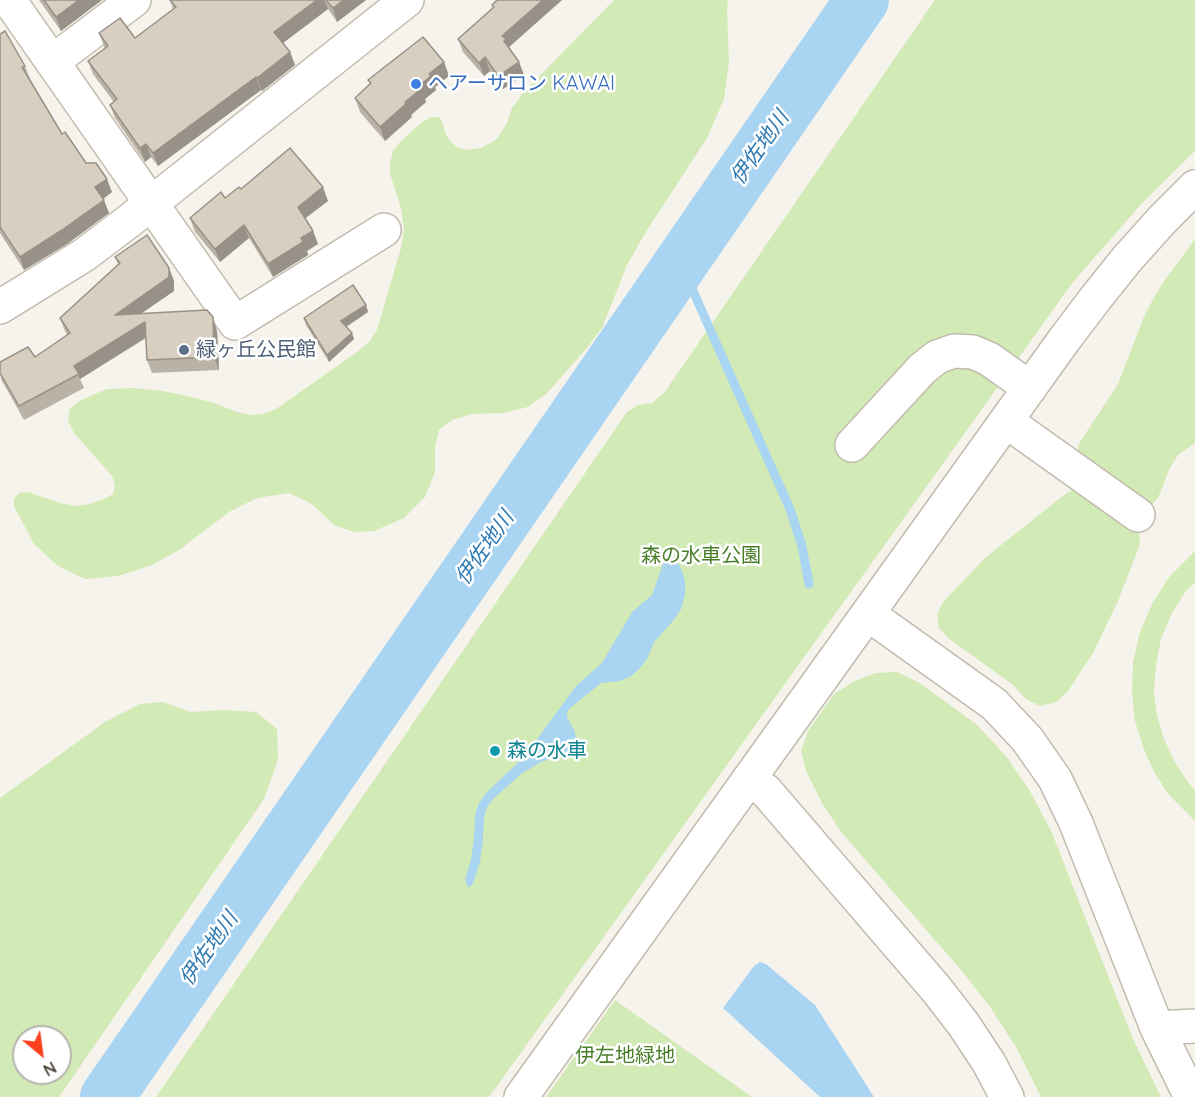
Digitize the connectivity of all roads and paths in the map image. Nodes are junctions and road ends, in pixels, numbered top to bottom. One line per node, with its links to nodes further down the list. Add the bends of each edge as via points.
1 (9, 0): 4 (street)
2 (134, 0): 4 (street)
3 (407, 0): 6 (street)
4 (52, 62): 6 (street)
5 (1195, 187): 9 (street, via 1127,259)
6 (152, 204): 7 (street, via 235,323); 8 (street, via 84,255)
7 (384, 230)
8 (4, 297)
9 (1030, 388): 10 (street); 11 (street, via 989,359 972,352 954,351 937,357 922,369)
10 (1006, 421): 12 (street); 13 (street)
11 (852, 446)
12 (1138, 516)
13 (868, 614): 14 (street); 16 (street, via 994,704 1033,747 1055,779 1076,823)
14 (749, 779): 17 (street); 18 (street, via 766,791 937,990 989,1063)
15 (1195, 1026): 16 (street)
16 (1157, 1028): 19 (street)
17 (521, 1097)
18 (1007, 1097)
19 (1191, 1097)

